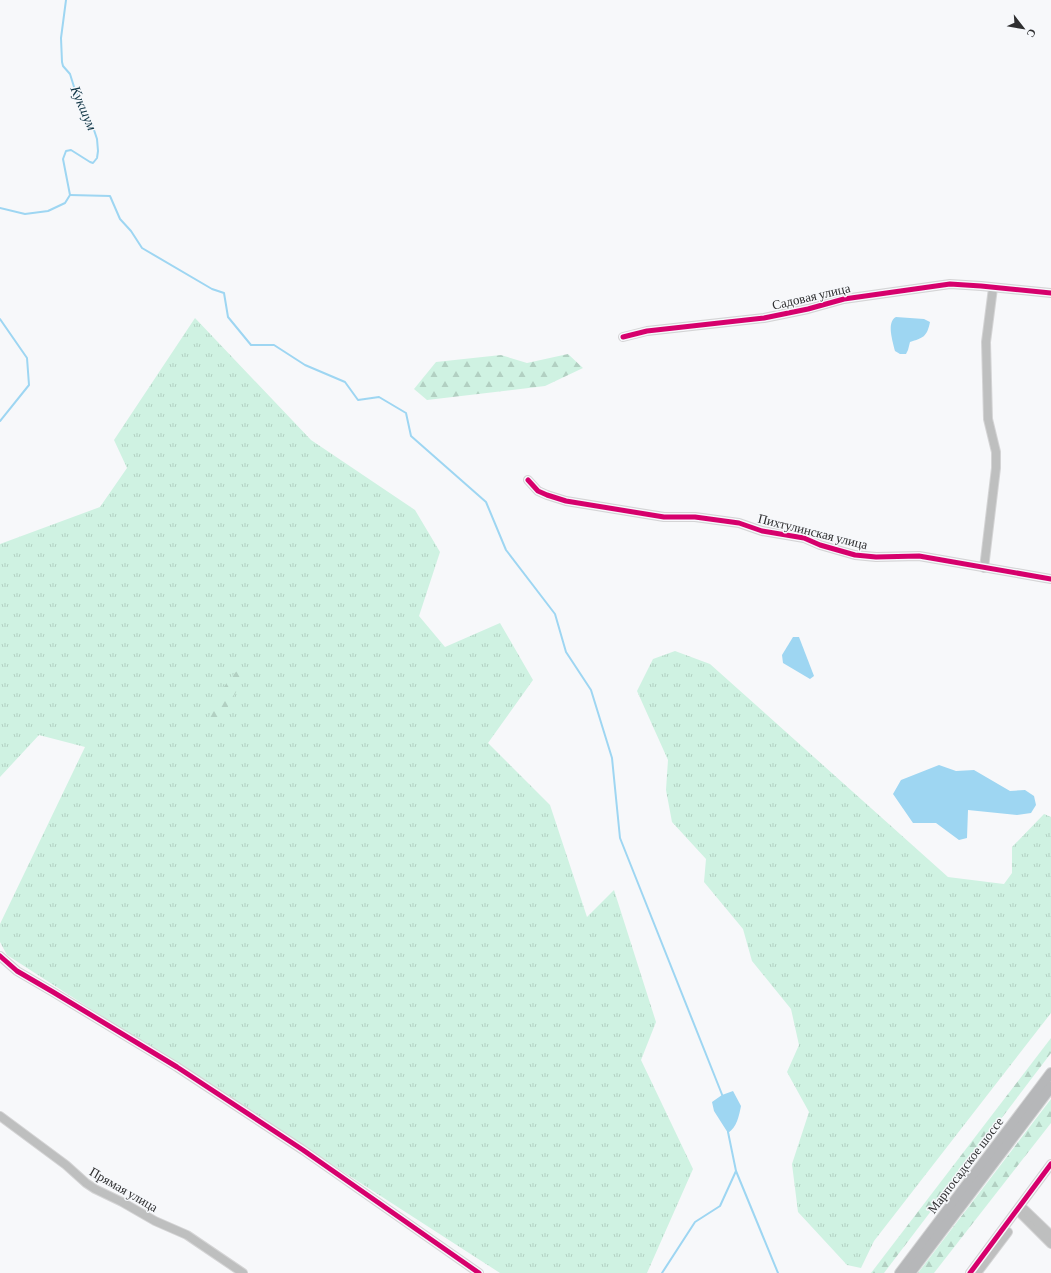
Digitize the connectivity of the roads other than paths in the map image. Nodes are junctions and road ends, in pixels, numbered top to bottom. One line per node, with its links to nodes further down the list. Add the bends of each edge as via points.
1 (993, 288): 2 (street, Садовая улица); 3 (street, Садовая улица, via 942,285 844,299 764,318 647,331); 5 (street, via 986,350 988,419 996,452 996,468)
2 (1051, 293)
3 (623, 337)
4 (528, 480): 5 (street, Пихтулинская улица, via 538,491 566,501 664,517 695,517 739,523 762,531 804,538 855,555 919,556)
5 (984, 568): 6 (street, Пихтулинская улица)
6 (1051, 579)
7 (0, 956): 17 (street, via 16,971 190,1075)
8 (1051, 1073): 18 (main road, Марпосадское шоссе)
9 (1051, 1087): 19 (main road, Марпосадское шоссе)
10 (0, 1116): 16 (street, Прямая улица, via 95,1189 187,1235)
11 (1051, 1164): 13 (street)
12 (1051, 1173): 13 (street)
13 (1021, 1210): 14 (street); 15 (street); 20 (street); 21 (street)
14 (1051, 1235)
15 (1051, 1244)
16 (243, 1273)
17 (479, 1273)
18 (900, 1273)
19 (910, 1273)
20 (970, 1273)
21 (977, 1273)

